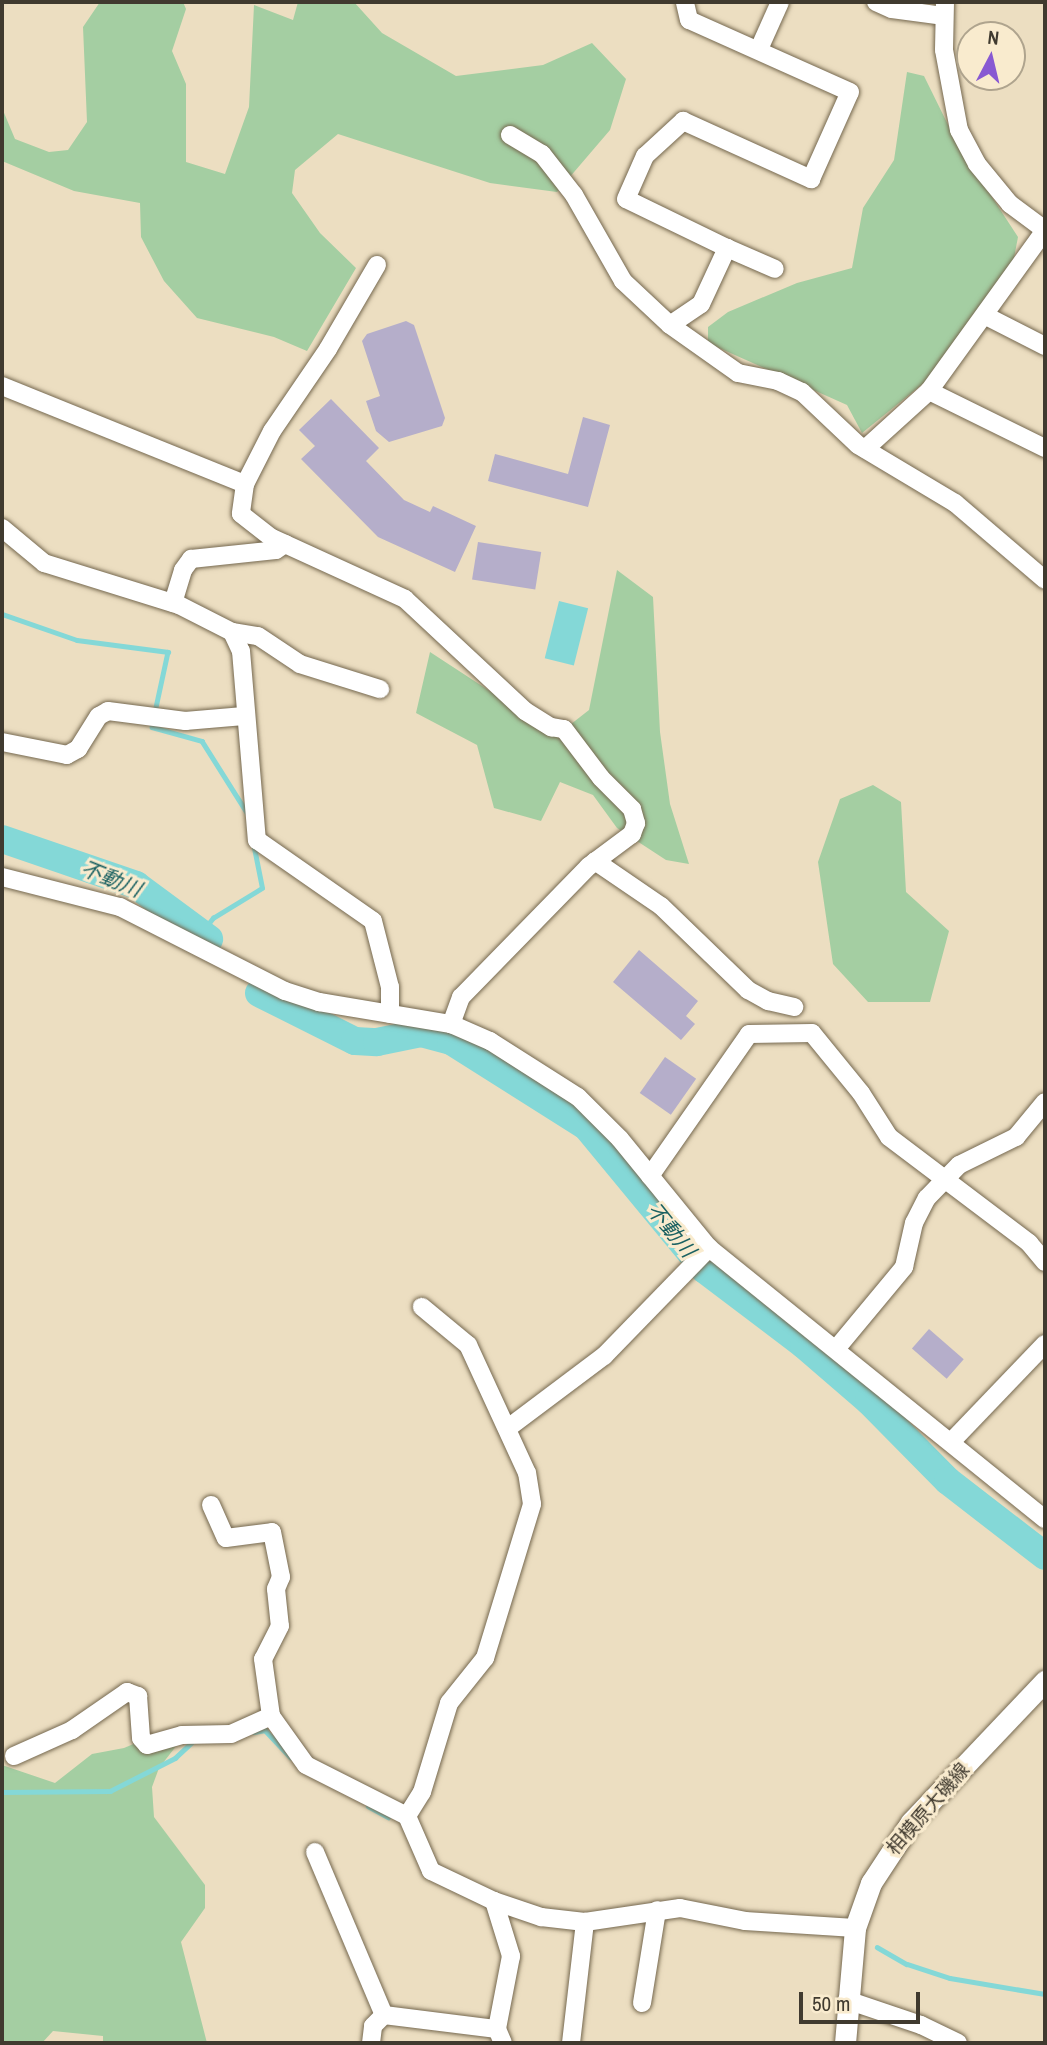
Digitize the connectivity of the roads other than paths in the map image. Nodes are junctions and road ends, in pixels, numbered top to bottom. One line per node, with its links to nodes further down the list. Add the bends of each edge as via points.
1 (685, 2): 5 (street, via 689,20)
2 (780, 2): 5 (street)
3 (876, 2): 4 (street, via 892,9)
4 (944, 9): 7 (street, via 949,91 959,130 977,164 1010,204)
5 (759, 49): 8 (street, via 850,92 811,179 683,121 645,156 626,199)
6 (510, 135): 12 (street, via 542,154 574,195 623,281)
7 (1045, 230): 11 (street)
8 (726, 248): 10 (street); 12 (street, via 701,304)
9 (377, 265): 18 (street, via 272,431)
10 (775, 269)
11 (986, 316): 13 (street); 15 (street)
12 (670, 325): 17 (street, via 738,373 778,381 802,392)
13 (1045, 346)
14 (2, 386): 18 (street)
15 (929, 391): 16 (street); 17 (street)
16 (1045, 448)
17 (865, 449): 21 (street, via 955,503)
18 (245, 484): 20 (street, via 241,514 253,527)
19 (2, 528): 22 (street, via 44,563)
20 (285, 544): 22 (street, via 276,550 191,559); 27 (street, via 405,599 525,711 551,727 564,729 601,778 632,809 636,822 632,834)
21 (1045, 580)
22 (173, 603): 23 (street)
23 (232, 632): 24 (street, via 258,635 300,664); 25 (street, via 241,651)
24 (380, 689)
25 (244, 716): 26 (street, via 185,721 108,711 99,716 78,749 67,755); 30 (street, via 257,841 373,921 390,987)
26 (2, 742)
27 (595, 861): 29 (street, via 662,905 748,990 768,1002); 31 (street, via 461,997)
28 (2, 877): 30 (street, via 120,906 285,991)
29 (794, 1007)
30 (390, 1014): 31 (street)
31 (451, 1024): 33 (street, via 490,1041 578,1097)
32 (1045, 1102): 34 (street, via 1016,1137 959,1165)
33 (650, 1176): 34 (street, via 749,1034 768,1031 812,1033 861,1093 889,1137); 35 (street)
34 (943, 1182): 36 (street, via 1029,1243); 39 (street, via 914,1223 904,1266)
35 (709, 1248): 39 (street); 40 (street, via 604,1356)
36 (1045, 1262)
37 (422, 1307): 40 (street, via 468,1345)
38 (1045, 1344): 41 (street)
39 (836, 1349): 41 (street)
40 (508, 1428): 47 (street, via 527,1473 531,1504 519,1556 485,1658 449,1703 436,1756)
41 (951, 1442): 43 (street)
42 (211, 1505): 45 (street, via 226,1538 272,1532 281,1577 276,1589 280,1626 262,1659)
43 (1045, 1520)
44 (1045, 1681): 52 (main road, 相模原大磯線, via 890,1849)
45 (271, 1716): 46 (street, via 231,1734 182,1735 147,1745 141,1738 138,1696 127,1692 72,1730); 47 (street, via 306,1765)
46 (14, 1756)
47 (407, 1816): 49 (street, via 430,1871)
48 (315, 1852): 55 (street)
49 (494, 1901): 51 (street, via 541,1917); 56 (street, via 511,1956)
50 (657, 1910): 51 (street); 52 (street, via 680,1908 745,1922); 54 (street)
51 (585, 1922): 58 (street)
52 (855, 1928): 53 (main road, 相模原大磯線)
53 (847, 2000): 59 (main road, 相模原大磯線); 60 (street)
54 (642, 2003)
55 (384, 2015): 56 (street); 57 (street, via 373,2026)
56 (502, 2040)
57 (372, 2043)
58 (570, 2043)
59 (845, 2043)
60 (958, 2043)

